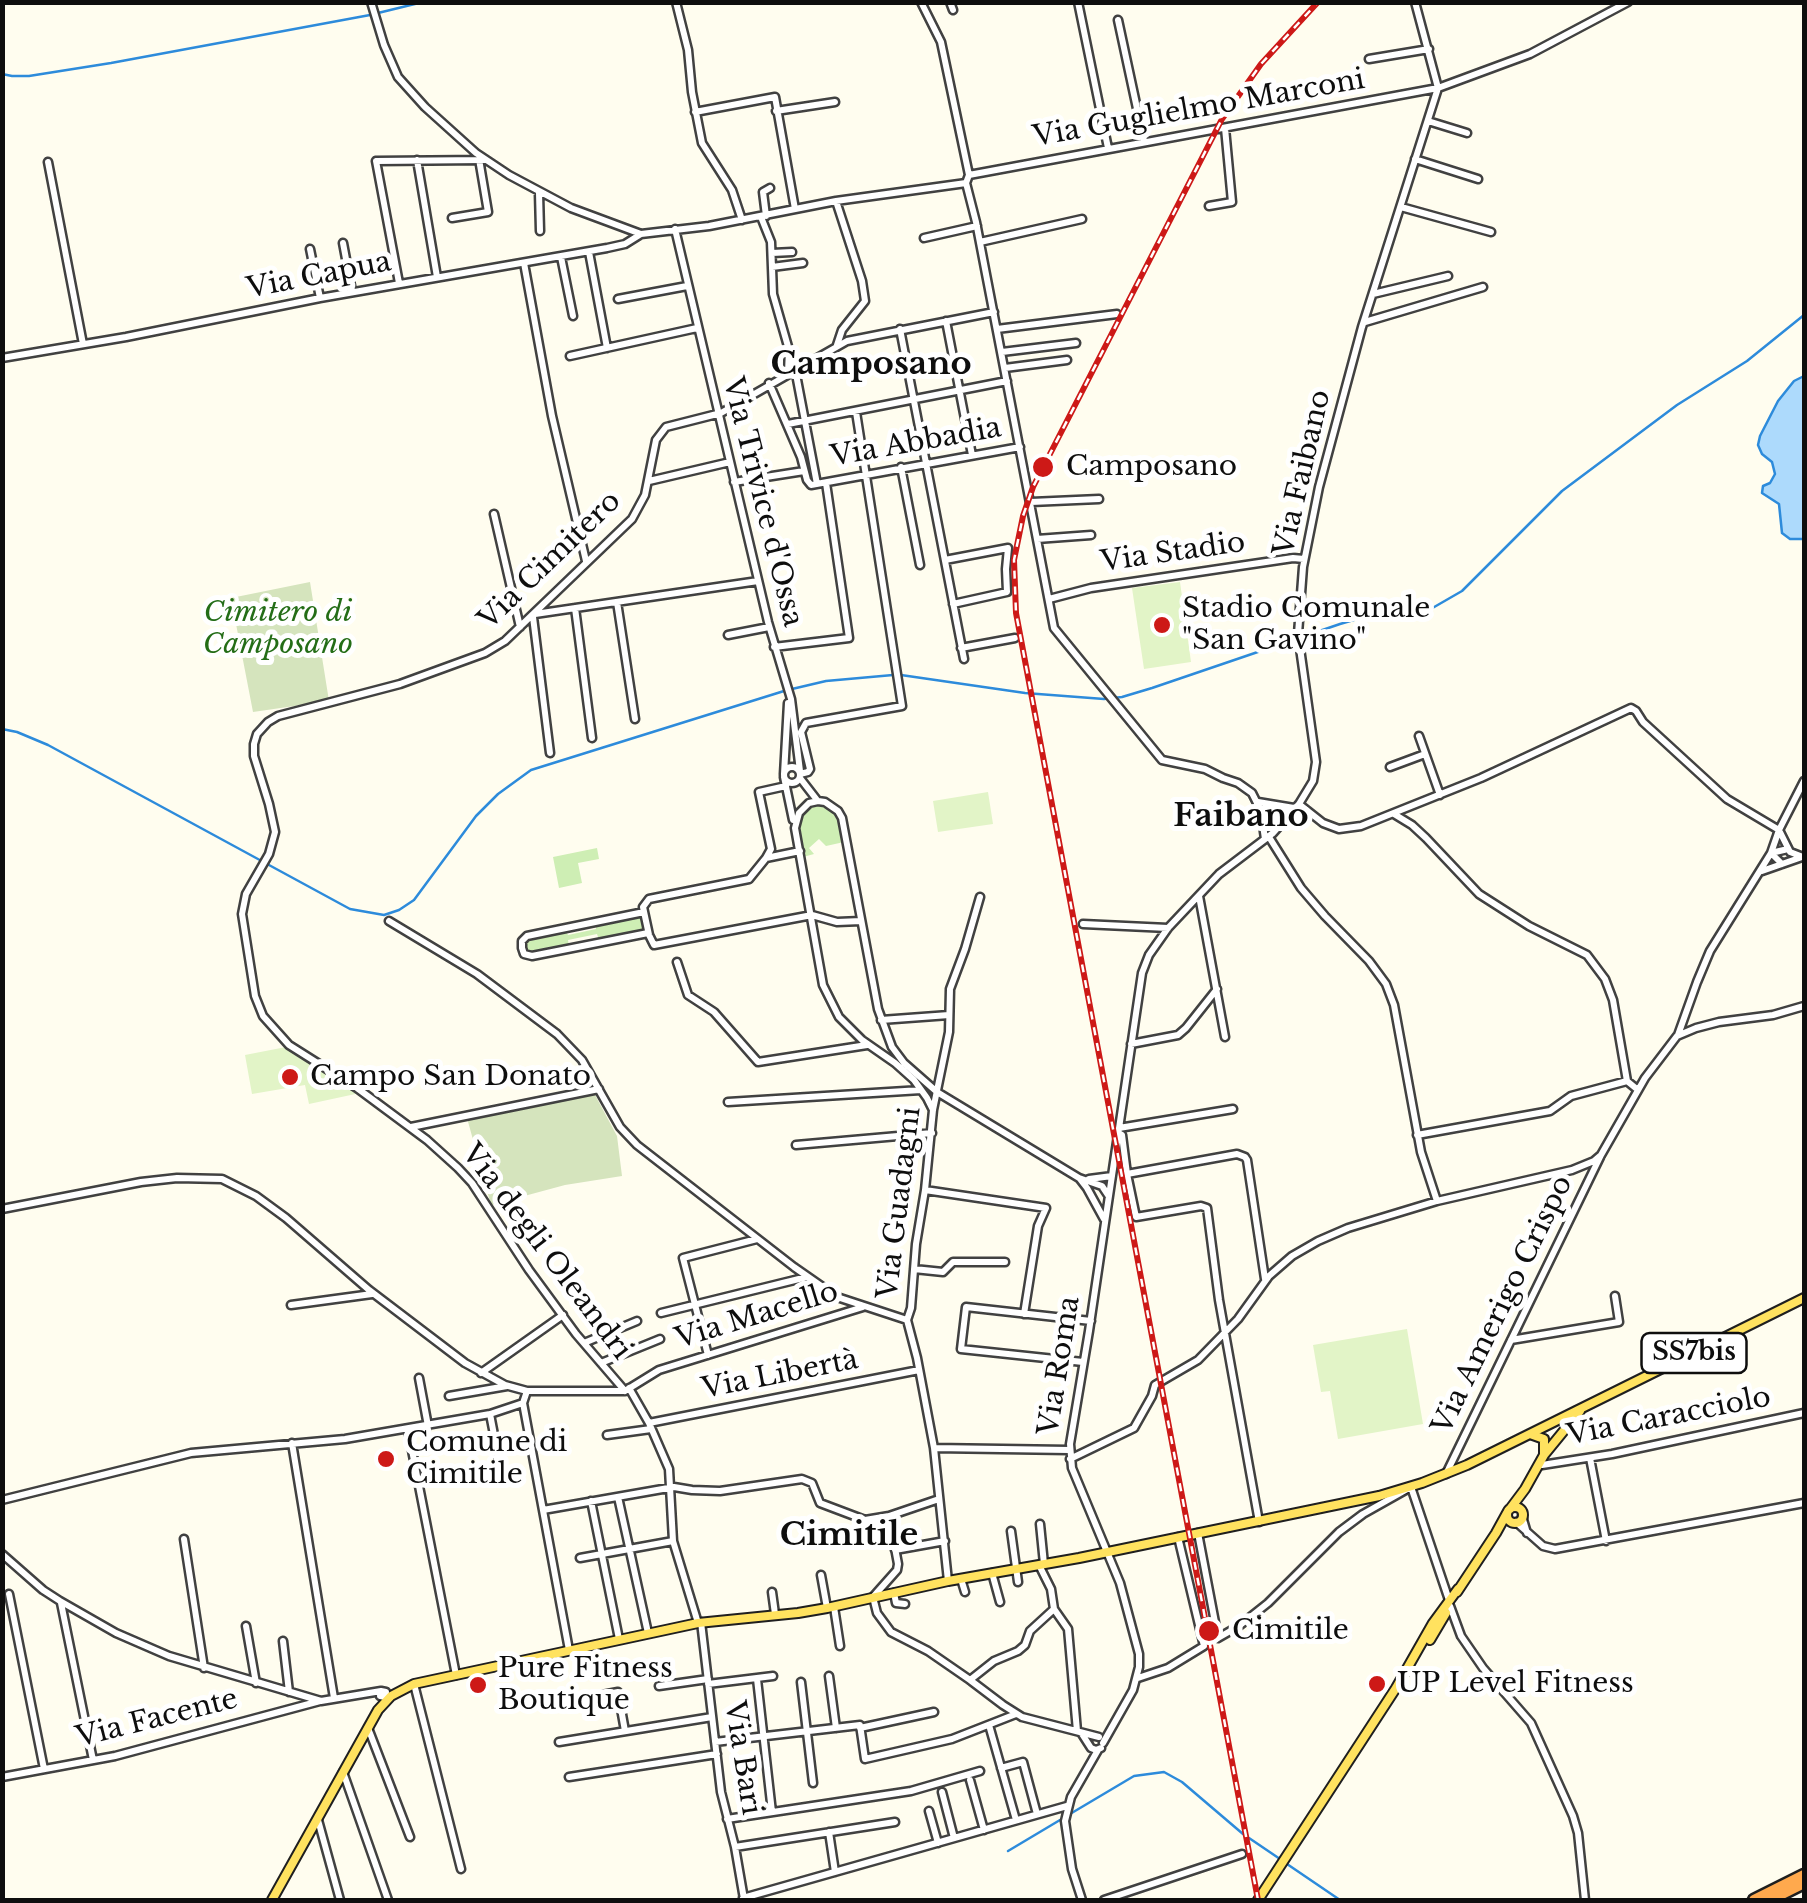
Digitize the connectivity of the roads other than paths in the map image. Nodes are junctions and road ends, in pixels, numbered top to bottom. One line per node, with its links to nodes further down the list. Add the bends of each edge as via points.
1 (371, 2): 20 (street, via 398,77)
2 (676, 2): 13 (street)
3 (920, 2): 23 (street, via 941,42)
4 (1078, 2): 18 (street)
5 (1415, 2): 8 (street)
6 (1628, 2): 10 (street, Via Guglielmo Marconi, via 1530,54)
7 (1118, 20): 17 (street)
8 (1429, 49): 9 (street); 10 (street)
9 (1369, 59)
10 (1438, 88): 14 (street, Via Faibano); 15 (street, Via Guglielmo Marconi)
11 (835, 102): 12 (street)
12 (776, 110): 13 (street, via 774,98); 30 (street)
13 (695, 112): 33 (street, via 702,144 732,190)
14 (1428, 122): 16 (street); 21 (street, Via Faibano)
15 (1225, 128): 17 (street, Via Guglielmo Marconi); 28 (street, via 1232,202)
16 (1467, 133)
17 (1144, 141): 18 (street, Via Guglielmo Marconi)
18 (1108, 148): 23 (street, Via Guglielmo Marconi)
19 (417, 160): 20 (street); 52 (street); 53 (street, via 376,161)
20 (482, 160): 26 (street); 32 (street, via 488,212)
21 (1416, 160): 24 (street); 29 (street, Via Faibano)
22 (48, 162): 69 (street)
23 (967, 179): 27 (street, Via Guglielmo Marconi); 35 (street)
24 (1478, 179)
25 (770, 188): 31 (street, via 763,192)
26 (539, 192): 37 (street); 39 (street)
27 (836, 202): 30 (street, Via Guglielmo Marconi); 70 (street, via 865,301)
28 (1209, 206)
29 (1400, 206): 38 (street); 57 (street, Via Faibano)
30 (795, 210): 31 (street, Via Capua)
31 (763, 217): 33 (street, Via Capua); 46 (street)
32 (452, 218)
33 (742, 220): 36 (street, Via Capua)
34 (1082, 220): 41 (street)
35 (977, 226): 40 (street); 41 (street)
36 (676, 229): 39 (street, Via Capua); 54 (street, Via Trivice d'Ossa)
37 (540, 231)
38 (1491, 232)
39 (641, 234): 44 (street, Via Capua)
40 (924, 238)
41 (980, 242): 60 (street)
42 (343, 244): 56 (street)
43 (310, 249): 58 (street)
44 (589, 252): 47 (street, Via Capua); 71 (street)
45 (792, 252): 46 (street)
46 (772, 253): 50 (street)
47 (561, 257): 48 (street, Via Capua); 62 (street)
48 (524, 263): 52 (street, Via Capua); 103 (street)
49 (804, 263): 50 (street)
50 (772, 267): 77 (street)
51 (1448, 276): 57 (street)
52 (437, 277): 53 (street, Via Capua)
53 (400, 284): 56 (street, Via Capua)
54 (688, 286): 59 (street); 65 (street, Via Trivice d'Ossa)
55 (1482, 287): 64 (street)
56 (352, 292): 58 (street, Via Capua)
57 (1372, 294): 64 (street, Via Faibano)
58 (320, 298): 69 (street, Via Capua)
59 (618, 299)
60 (994, 312): 63 (street, Via Cimitero); 67 (street)
61 (1117, 314): 67 (street)
62 (573, 316)
63 (946, 321): 66 (street, Via Cimitero); 80 (street)
64 (1364, 322): 101 (street, Via Faibano)
65 (697, 328): 71 (street); 83 (street, Via Trivice d'Ossa)
66 (900, 328): 70 (street, Via Cimitero); 81 (street)
67 (997, 329): 72 (street)
68 (1076, 343): 72 (street)
69 (83, 344): 74 (street, Via Capua)
70 (837, 345): 77 (street, Via Cimitero)
71 (607, 348): 73 (street)
72 (1002, 352): 76 (street)
73 (570, 356)
74 (2, 358)
75 (1067, 360): 76 (street)
76 (1005, 368): 78 (street)
77 (792, 371): 79 (street, Via Cimitero); 84 (street)
78 (1007, 381): 80 (street); 86 (street)
79 (770, 383): 83 (street, Via Cimitero); 85 (street, Via Abbadia)
80 (960, 391): 81 (street); 87 (street)
81 (914, 400): 82 (street); 89 (street)
82 (856, 412): 84 (street); 92 (street)
83 (717, 414): 88 (street, Via Trivice d'Ossa); 93 (street, Via Cimitero, via 662,430)
84 (805, 421): 85 (street); 95 (street)
85 (788, 424): 91 (street, Via Abbadia)
86 (1020, 448): 87 (street, Via Abbadia); 97 (street)
87 (972, 455): 89 (street, Via Abbadia)
88 (730, 462): 93 (street); 94 (street, Via Trivice d'Ossa)
89 (926, 463): 90 (street, Via Abbadia); 102 (street)
90 (902, 467): 92 (street, Via Abbadia); 104 (street)
91 (804, 471): 94 (street); 95 (street, Via Abbadia, via 808,484)
92 (868, 474): 95 (street, Via Abbadia); 125 (street, via 902,706 806,723 800,732 810,769)
93 (649, 481): 103 (street, Via Cimitero, via 632,519)
94 (734, 482): 105 (street, Via Trivice d'Ossa)
95 (818, 484): 115 (street, via 849,638)
96 (1098, 498): 97 (street)
97 (1030, 499): 100 (street)
98 (494, 514): 111 (street)
99 (1091, 536): 100 (street)
100 (1038, 539): 106 (street)
101 (1304, 559): 106 (street, Via Stadio); 132 (street, Via Faibano, via 1299,638 1316,762)
102 (945, 560): 108 (street); 108 (street, via 1008,548 1008,592)
103 (587, 563): 110 (street, Via Cimitero)
104 (920, 565)
105 (758, 582): 107 (street); 112 (street, Via Trivice d'Ossa)
106 (1048, 599): 131 (street, via 1054,628 1162,760 1238,782)
107 (617, 602): 109 (street); 119 (street)
108 (953, 604): 116 (street)
109 (575, 608): 110 (street); 121 (street)
110 (533, 614): 111 (street, Via Cimitero); 122 (street)
111 (520, 627): 140 (street, Via Cimitero, via 486,653 268,722 254,756 275,832)
112 (769, 627): 113 (street); 115 (street, Via Trivice d'Ossa)
113 (728, 635)
114 (1015, 638): 116 (street)
115 (774, 647): 118 (street, Via Trivice d'Ossa)
116 (962, 648): 117 (street)
117 (964, 659)
118 (789, 699): 125 (street); 126 (street)
119 (635, 720)
120 (1419, 736): 123 (street)
121 (592, 738)
122 (550, 753)
123 (1425, 754): 124 (street); 129 (street)
124 (1390, 766)
125 (800, 774): 126 (street, via 791,767); 126 (street, via 792,783); 130 (street)
126 (784, 775): 128 (street)
127 (1804, 781): 135 (street, Via Amerigo Crispo)
128 (786, 786): 134 (street); 142 (street, via 759,792 771,848)
129 (1440, 795): 133 (street); 135 (street, via 1631,708 1727,799)
130 (818, 801): 134 (street, via 801,809); 150 (street, via 841,816)
131 (1258, 802): 132 (street); 136 (street)
132 (1297, 806): 133 (street, via 1339,828); 136 (street, Via Faibano)
133 (1394, 814): 163 (street, via 1478,894 1587,955 1613,1000)
134 (795, 828): 138 (street)
135 (1779, 830): 137 (street); 139 (street, Via Amerigo Crispo)
136 (1267, 838): 146 (street, Via Faibano); 175 (street, via 1301,888 1386,984)
137 (1788, 849): 139 (street); 141 (street)
138 (800, 851): 142 (street); 148 (street)
139 (1771, 853): 143 (street); 144 (street, Via Amerigo Crispo)
140 (269, 854): 172 (street, Via degli Oleandri, via 242,914 263,1016 289,1045)
141 (1804, 857): 143 (street)
142 (766, 858): 147 (street, via 749,879 648,899)
143 (1783, 864): 144 (street)
144 (1761, 871): 160 (street, Via Amerigo Crispo, via 1710,951)
145 (980, 896): 157 (street, Via Guadagni, via 950,989)
146 (1199, 896): 152 (street, Via Faibano); 155 (street)
147 (644, 912): 153 (street); 153 (street, via 527,936 522,948 532,956)
148 (812, 915): 150 (street); 153 (street, via 661,945); 162 (street, via 826,992 839,1017)
149 (389, 921): 164 (street, via 477,974 557,1034)
150 (860, 921): 158 (street)
151 (1083, 924): 152 (street)
152 (1168, 928): 161 (street, Via Faibano, via 1142,973)
153 (648, 933)
154 (677, 962): 162 (street, via 688,996 714,1012 758,1062)
155 (1218, 987): 159 (street); 161 (street, via 1178,1035)
156 (1804, 1006): 160 (street, via 1704,1025)
157 (949, 1016): 158 (street); 167 (street, Via Guadagni)
158 (881, 1020): 167 (street, via 904,1063)
159 (1225, 1037)
160 (1676, 1039): 166 (street, Via Amerigo Crispo)
161 (1131, 1044): 171 (street, Via Faibano)
162 (868, 1045): 165 (street)
163 (1627, 1081): 166 (street); 175 (street, via 1571,1096 1550,1111)
164 (599, 1088): 172 (street); 186 (street, via 637,1145)
165 (921, 1090): 168 (street); 170 (street)
166 (1638, 1090): 177 (street, Via Amerigo Crispo)
167 (937, 1092): 170 (street, Via Guadagni); 180 (street)
168 (728, 1102)
169 (1234, 1109): 173 (street)
170 (933, 1110): 174 (street, Via Guadagni)
171 (1121, 1110): 173 (street, Via Roma)
172 (410, 1127): 199 (street, Via degli Oleandri, via 472,1183)
173 (1119, 1130): 178 (street); 179 (street, Via Roma)
174 (932, 1133): 176 (street); 181 (street, Via Guadagni)
175 (1417, 1134): 183 (street)
176 (796, 1145)
177 (1601, 1155): 183 (street, via 1572,1170); 205 (street, Via Amerigo Crispo)
178 (1128, 1174): 190 (street, via 1245,1157); 203 (street, via 1136,1216 1207,1208)
179 (1112, 1176): 180 (street); 182 (street, Via Roma)
180 (1084, 1181): 182 (street, via 1096,1196); 185 (street)
181 (925, 1190): 188 (street, Via Guadagni); 198 (street, via 1046,1208)
182 (1109, 1196): 185 (street, Via Roma)
183 (1437, 1201): 190 (street, via 1318,1241)
184 (2, 1209): 191 (street, via 142,1182 222,1180 286,1218)
185 (1105, 1222): 202 (street, Via Roma)
186 (758, 1239): 189 (street); 194 (street, via 684,1258)
187 (1005, 1262): 188 (street, via 953,1262 943,1272)
188 (914, 1269): 201 (street, Via Guadagni)
189 (808, 1277): 194 (street); 196 (street)
190 (1266, 1281): 203 (street)
191 (371, 1292): 195 (street); 211 (street)
192 (1615, 1296): 205 (street, via 1618,1322)
193 (1804, 1298): 218 (main road, SS7bis)
194 (696, 1304): 197 (street); 207 (street)
195 (291, 1305)
196 (864, 1307): 201 (street, Via Macello); 207 (street, Via Macello)
197 (661, 1313)
198 (1024, 1314): 202 (street); 208 (street, via 966,1308 961,1349)
199 (563, 1315): 206 (street, Via degli Oleandri); 211 (street)
200 (637, 1320): 206 (street)
201 (907, 1320): 210 (street)
202 (1090, 1321): 208 (street, Via Roma)
203 (1225, 1332): 230 (street, via 1198,1360 1155,1385 1134,1428); 247 (street)
204 (660, 1339): 209 (street)
205 (1510, 1340): 233 (street, Via Amerigo Crispo)
206 (584, 1343): 209 (street, Via degli Oleandri)
207 (708, 1356): 214 (street, Via Macello, via 659,1370)
208 (1084, 1362): 230 (street, Via Roma)
209 (601, 1364): 214 (street, Via degli Oleandri)
210 (920, 1370): 223 (street, Via Libertà); 229 (street)
211 (482, 1374): 213 (street)
212 (419, 1378): 222 (street)
213 (508, 1385): 215 (street); 216 (street)
214 (627, 1390): 215 (street); 223 (street, Via degli Oleandri)
215 (527, 1391): 217 (street)
216 (449, 1396)
217 (523, 1403): 220 (street); 243 (street)
218 (1582, 1408): 221 (main road); 224 (main road, SS7bis)
219 (1804, 1413): 231 (street, Via Caracciolo)
220 (490, 1414): 222 (street); 234 (street)
221 (1556, 1421): 224 (main road); 226 (main road)
222 (428, 1426): 225 (street)
223 (650, 1426): 227 (street, Via Libertà); 235 (street, Via degli Oleandri)
224 (1565, 1429): 226 (main road); 232 (main road, SS7bis)
225 (408, 1430): 228 (street); 294 (street)
226 (1530, 1434): 232 (main road, via 1544,1439); 233 (main road)
227 (607, 1435)
228 (292, 1443): 240 (street, via 191,1453); 309 (street)
229 (934, 1448): 230 (street); 239 (street)
230 (1070, 1455): 259 (street, Via Roma)
231 (1590, 1458): 232 (street, Via Caracciolo); 254 (street)
232 (1543, 1460): 237 (main road, SS7bis)
233 (1446, 1474): 236 (main road)
234 (502, 1476)
235 (671, 1487): 238 (street); 245 (street, via 720,1491 804,1479 820,1503 865,1520); 255 (street, Via Bari)
236 (1410, 1487): 247 (main road); 250 (street, via 1339,1532 1268,1603 1218,1638); 277 (street)
237 (1525, 1488): 244 (main road, SS7bis); 246 (main road, SS7bis)
238 (618, 1497): 241 (street); 257 (street)
239 (940, 1499): 245 (street); 256 (street)
240 (2, 1500)
241 (591, 1502): 243 (street); 261 (street)
242 (1804, 1503): 254 (street)
243 (543, 1510): 292 (street)
244 (1509, 1510): 246 (main road, via 1509,1520); 246 (main road, via 1518,1508); 251 (main road, SS7bis)
245 (889, 1516): 258 (street)
246 (1518, 1518): 251 (main road, SS7bis); 254 (street, via 1543,1546)
247 (1259, 1522): 250 (main road)
248 (1040, 1524): 263 (street)
249 (1011, 1531): 264 (street)
250 (1198, 1534): 252 (main road)
251 (1496, 1534): 277 (main road, SS7bis)
252 (1178, 1537): 259 (main road); 297 (street, via 1204,1646)
253 (184, 1539): 293 (street)
254 (1606, 1540)
255 (673, 1541): 257 (street); 283 (street, Via Bari)
256 (944, 1541): 258 (street); 268 (street)
257 (630, 1548): 261 (street); 286 (street)
258 (896, 1550): 274 (street, via 896,1570)
259 (1107, 1551): 263 (main road); 297 (street, Via Roma, via 1134,1629)
260 (2, 1554): 275 (street)
261 (601, 1554): 262 (street); 289 (street)
262 (580, 1558)
263 (1042, 1565): 264 (main road); 280 (street)
264 (1015, 1569): 265 (main road); 269 (street)
265 (992, 1573): 267 (main road); 276 (street)
266 (820, 1575): 279 (street)
267 (961, 1579): 268 (main road); 271 (street)
268 (948, 1581): 272 (main road)
269 (1018, 1582)
270 (772, 1592): 281 (street)
271 (965, 1592)
272 (894, 1593): 274 (main road); 278 (street, via 896,1603)
273 (8, 1594): 329 (street)
274 (873, 1597): 279 (main road); 299 (street, via 891,1632)
275 (60, 1601): 293 (street); 327 (street)
276 (1000, 1602)
277 (1450, 1603): 282 (main road, SS7bis); 287 (main road, SS7bis)
278 (905, 1604)
279 (831, 1607): 281 (main road); 291 (street)
280 (1054, 1609): 299 (street, via 1018,1651); 321 (street, via 1068,1629)
281 (775, 1614): 283 (main road)
282 (1448, 1617): 285 (main road, SS7bis); 287 (main road, SS7bis); 288 (street)
283 (699, 1622): 286 (main road); 300 (street, Via Bari)
284 (246, 1626): 302 (street)
285 (1438, 1627): 288 (street, via 1450,1625); 305 (main road, SS7bis)
286 (648, 1633): 289 (main road)
287 (1428, 1634): 305 (main road, SS7bis)
288 (1462, 1636): 363 (street, via 1531,1723 1578,1834)
289 (619, 1639): 292 (main road)
290 (283, 1641): 306 (street)
291 (840, 1646)
292 (569, 1650): 294 (main road)
293 (204, 1668): 302 (street)
294 (456, 1675): 303 (main road)
295 (773, 1676): 298 (street)
296 (829, 1676): 318 (street)
297 (1138, 1678): 325 (street, via 1109,1731)
298 (757, 1679): 300 (street); 322 (street)
299 (970, 1680): 313 (street)
300 (708, 1681): 304 (street); 314 (street, Via Bari)
301 (801, 1682): 320 (street)
302 (256, 1683): 306 (street)
303 (414, 1684): 307 (main road); 352 (street)
304 (659, 1686)
305 (1396, 1688): 356 (main road, SS7bis)
306 (289, 1692): 310 (street)
307 (398, 1692): 308 (main road); 308 (street, Via Facente)
308 (382, 1697): 309 (street, Via Facente); 316 (main road)
309 (334, 1698): 310 (street, Via Facente)
310 (321, 1700): 327 (street, Via Facente)
311 (555, 1704): 319 (street, via 618,1692)
312 (934, 1712): 317 (street)
313 (1017, 1714): 315 (street); 321 (street)
314 (712, 1717): 319 (street); 324 (street, Via Bari)
315 (988, 1725): 317 (street, via 865,1759); 328 (street)
316 (368, 1726): 330 (main road); 347 (street)
317 (860, 1727): 318 (street)
318 (836, 1728): 320 (street)
319 (625, 1731): 323 (street)
320 (806, 1731): 322 (street); 335 (street)
321 (1079, 1733): 325 (street)
322 (763, 1736): 324 (street); 339 (street)
323 (558, 1742)
324 (715, 1742): 326 (street, Via Bari)
325 (1095, 1743): 337 (street)
326 (716, 1754): 333 (street); 342 (street, Via Bari)
327 (93, 1760): 329 (street, Via Facente)
328 (1001, 1768): 340 (street, via 1023,1762); 343 (street)
329 (44, 1770): 332 (street, Via Facente)
330 (343, 1771): 341 (main road); 360 (street)
331 (980, 1771): 339 (street, via 910,1791)
332 (2, 1777)
333 (568, 1777)
334 (970, 1780): 345 (street)
335 (813, 1783)
336 (942, 1792): 348 (street)
337 (1067, 1806): 340 (street); 361 (street, via 1069,1852)
338 (929, 1811): 349 (street)
339 (772, 1812): 342 (street)
340 (1037, 1814): 343 (street)
341 (317, 1818): 358 (main road); 359 (street)
342 (727, 1819): 350 (street, Via Bari)
343 (1016, 1820): 345 (street)
344 (894, 1822): 346 (street)
345 (984, 1830): 348 (street)
346 (829, 1832): 350 (street); 353 (street)
347 (410, 1837)
348 (954, 1838): 349 (street)
349 (938, 1842): 353 (street)
350 (735, 1847): 357 (street, Via Bari)
351 (1242, 1854): 362 (street)
352 (462, 1869)
353 (835, 1872): 357 (street)
354 (1804, 1875): 364 (highway)
355 (1804, 1883): 365 (highway)
356 (1260, 1897)
357 (744, 1899)
358 (272, 1900)
359 (340, 1900)
360 (388, 1900)
361 (1082, 1900)
362 (1104, 1900)
363 (1585, 1900)
364 (1754, 1900)
365 (1770, 1900)

